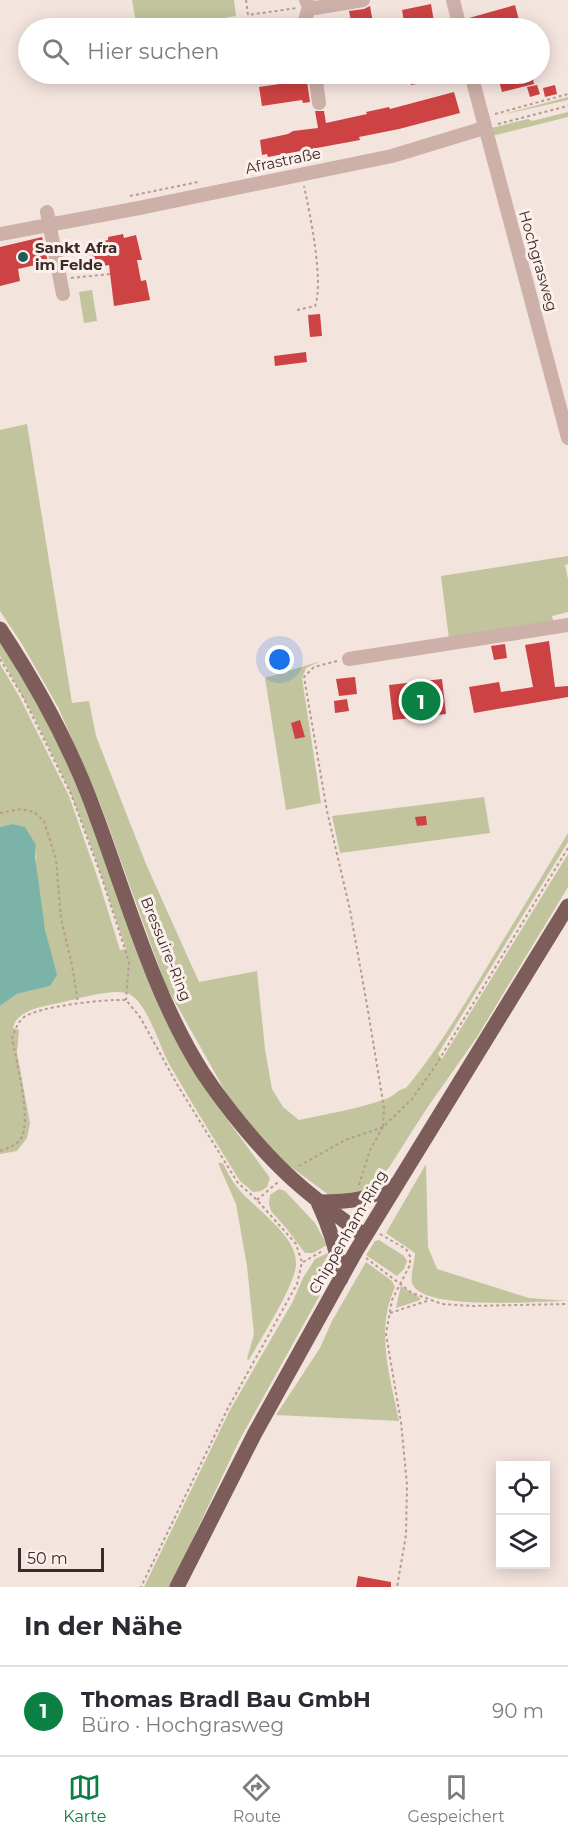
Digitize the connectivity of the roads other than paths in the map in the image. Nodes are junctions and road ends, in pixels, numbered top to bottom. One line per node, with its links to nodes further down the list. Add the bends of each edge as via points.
1 (363, 0): 3 (street, via 323,8)
2 (453, 0): 5 (street)
3 (307, 3): 4 (street)
4 (306, 18)
5 (458, 18)
6 (316, 84): 8 (street)
7 (473, 84): 9 (street, Hochgrasweg)
8 (319, 103)
9 (483, 123): 10 (street, Afrastraße, via 392,156 139,207); 13 (street, Hochgrasweg)
10 (48, 218): 11 (street, Afrastraße); 12 (street)
11 (0, 234)
12 (63, 294)
13 (568, 438)
14 (568, 625): 16 (street)
15 (0, 629): 19 (main road, Bressuire-Ring, via 65,741 157,981 181,1032 210,1082 261,1147)
16 (349, 659)
17 (568, 906): 18 (main road, Chippenham-Ring)
18 (396, 1184): 19 (main road, via 359,1200); 20 (main road, Chippenham-Ring)
19 (318, 1200): 20 (main road, Bressuire-Ring); 21 (main road, via 336,1245)
20 (368, 1232): 21 (main road, Chippenham-Ring)
21 (341, 1279): 22 (main road, Chippenham-Ring, via 255,1433)
22 (177, 1587)

